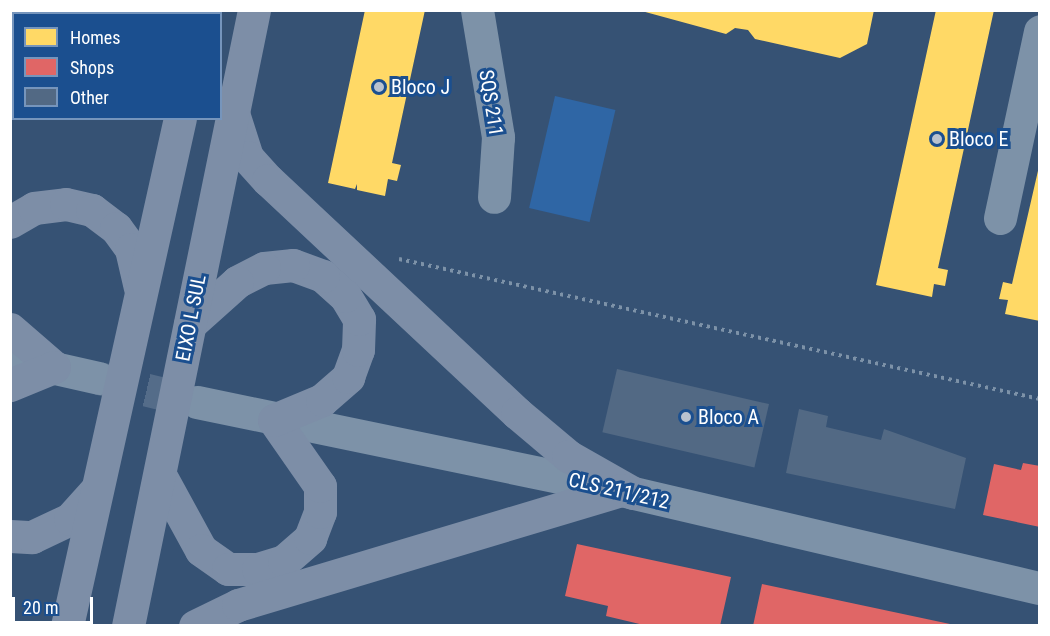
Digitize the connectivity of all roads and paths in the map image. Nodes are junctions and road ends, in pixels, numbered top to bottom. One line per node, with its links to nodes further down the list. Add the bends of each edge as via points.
1 (254, 10): 4 (main road, EIXO L SUL)
2 (477, 10): 6 (street, SQS 211, via 498,138)
3 (1040, 31): 7 (street)
4 (232, 110): 11 (main road, EIXO L SUL); 22 (main road, via 247,157 268,180 517,413 568,456)
5 (180, 120): 10 (main road)
6 (494, 197)
7 (1000, 218)
8 (10, 222): 10 (main road, via 34,208 66,204 92,210 116,228 131,249)
9 (392, 253): 17 (path, via 401,260)
10 (141, 294): 21 (main road)
11 (190, 324): 19 (main road, via 237,282 264,268 293,265 323,276 345,296 359,319 358,350 348,377 322,400); 20 (main road, EIXO L SUL)
12 (10, 329): 14 (main road)
13 (10, 358): 14 (street)
14 (54, 368): 15 (street); 16 (main road)
15 (99, 378)
16 (10, 385)
17 (1040, 399)
18 (197, 402): 19 (street, CLS 211/212)
19 (274, 420): 20 (main road, via 320,486 320,512 310,538 284,561 258,569 228,568 201,550); 22 (street, CLS 211/212)
20 (160, 476): 26 (main road, EIXO L SUL)
21 (98, 487): 23 (main road, via 70,519 32,537); 25 (main road)
22 (627, 491): 24 (street, CLS 211/212); 27 (main road, via 238,606)
23 (10, 536)
24 (1040, 588)
25 (68, 626)
26 (128, 626)
27 (195, 626)

